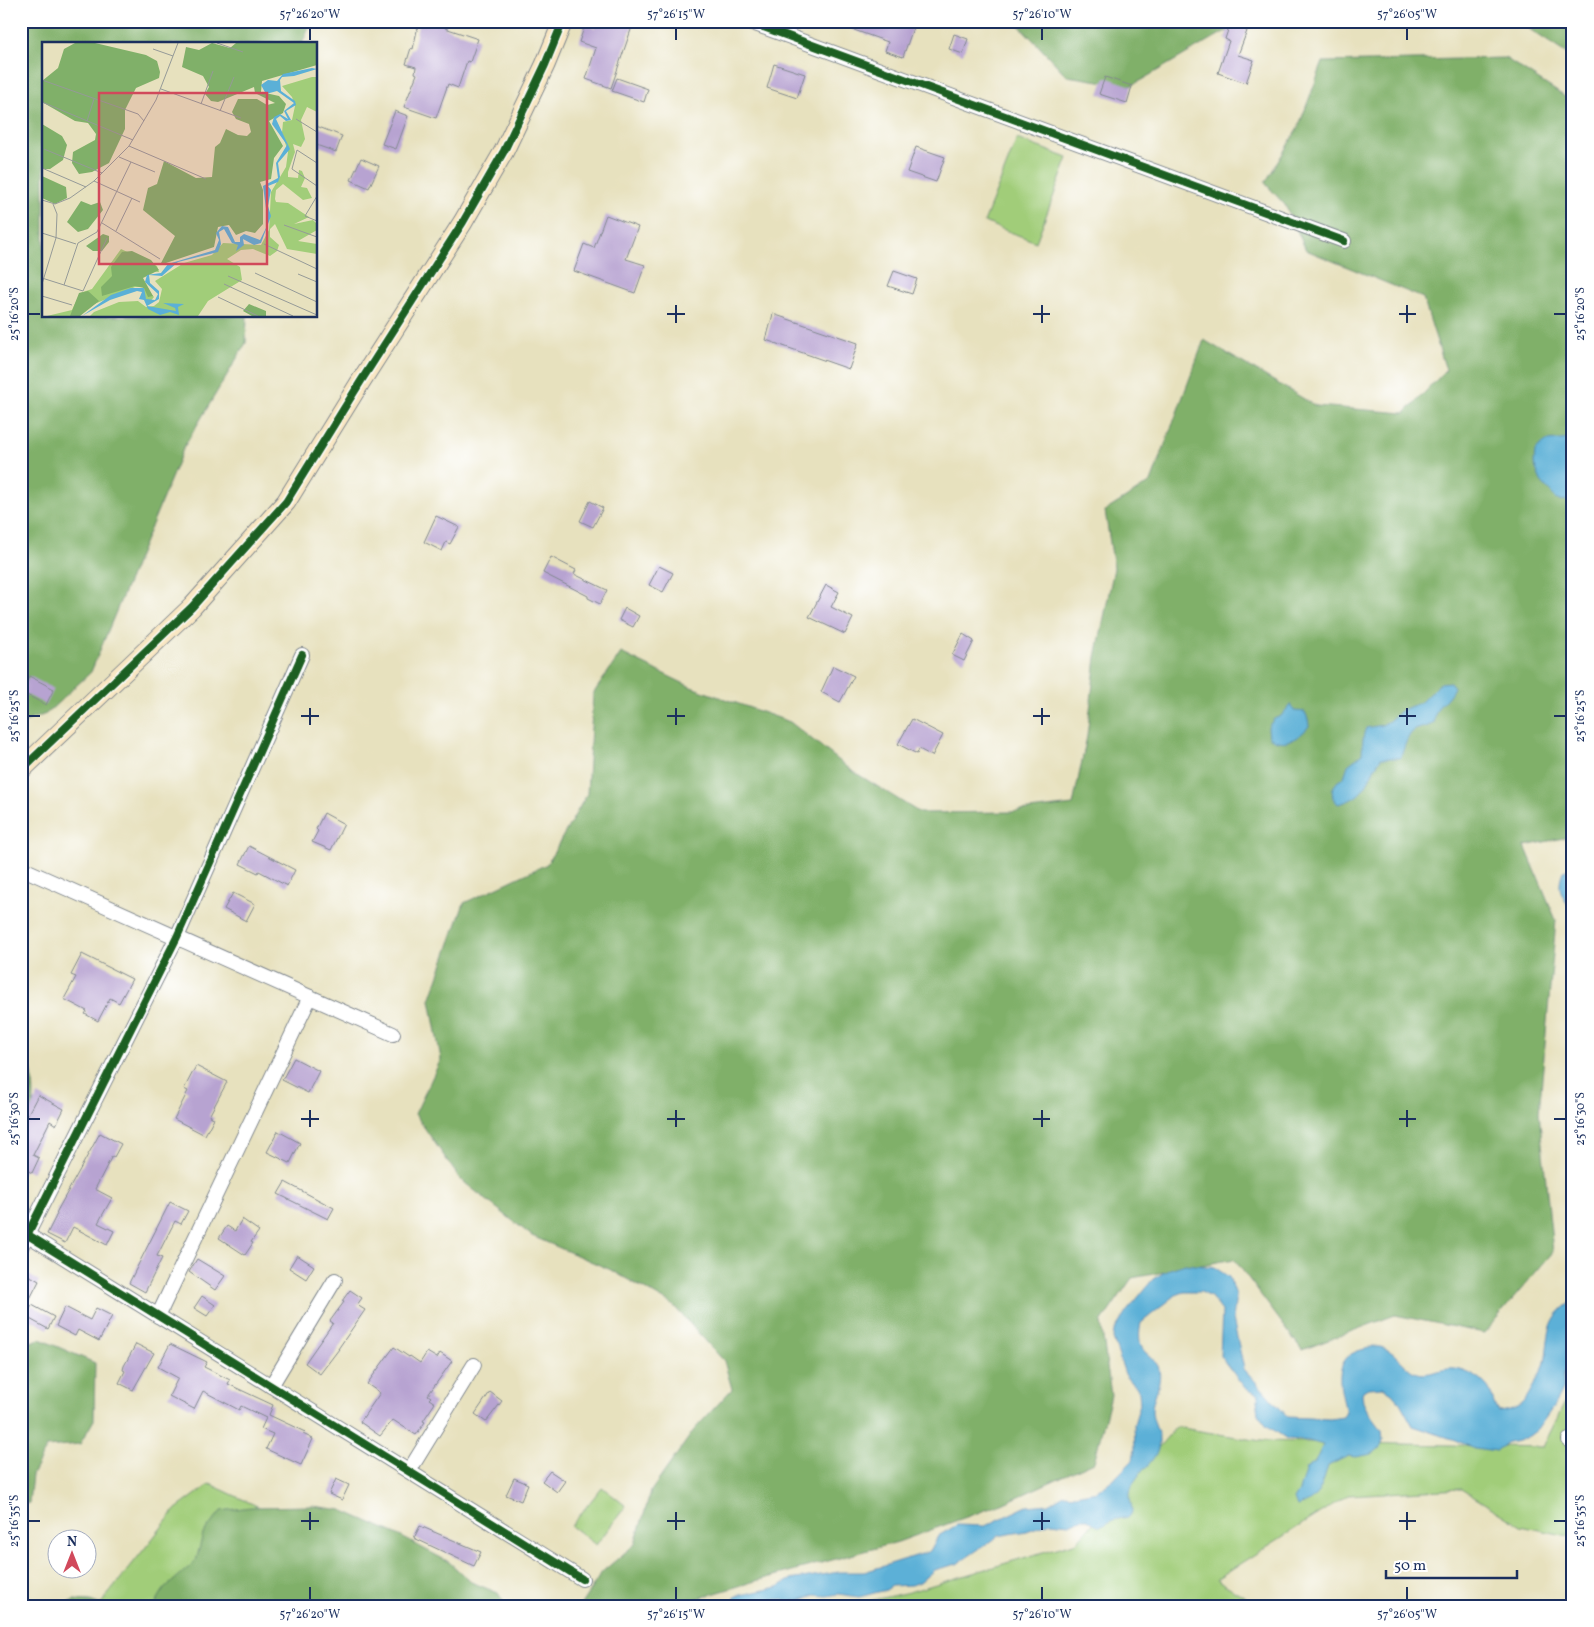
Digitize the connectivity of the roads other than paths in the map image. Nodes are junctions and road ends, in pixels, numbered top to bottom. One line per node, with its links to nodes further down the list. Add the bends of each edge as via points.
1 (563, 21): 5 (street, via 546,65 495,167 286,502 192,607)
2 (747, 21): 3 (street)
3 (1344, 241)
4 (302, 655): 7 (street)
5 (21, 770)
6 (21, 868): 7 (street)
7 (177, 937): 8 (street); 10 (street)
8 (310, 997): 9 (street); 12 (street)
9 (393, 1034)
10 (24, 1241): 12 (street)
11 (335, 1280): 14 (street)
12 (158, 1316): 14 (street)
13 (474, 1365): 15 (street)
14 (271, 1386): 15 (street)
15 (409, 1471): 16 (street)
16 (582, 1578)

